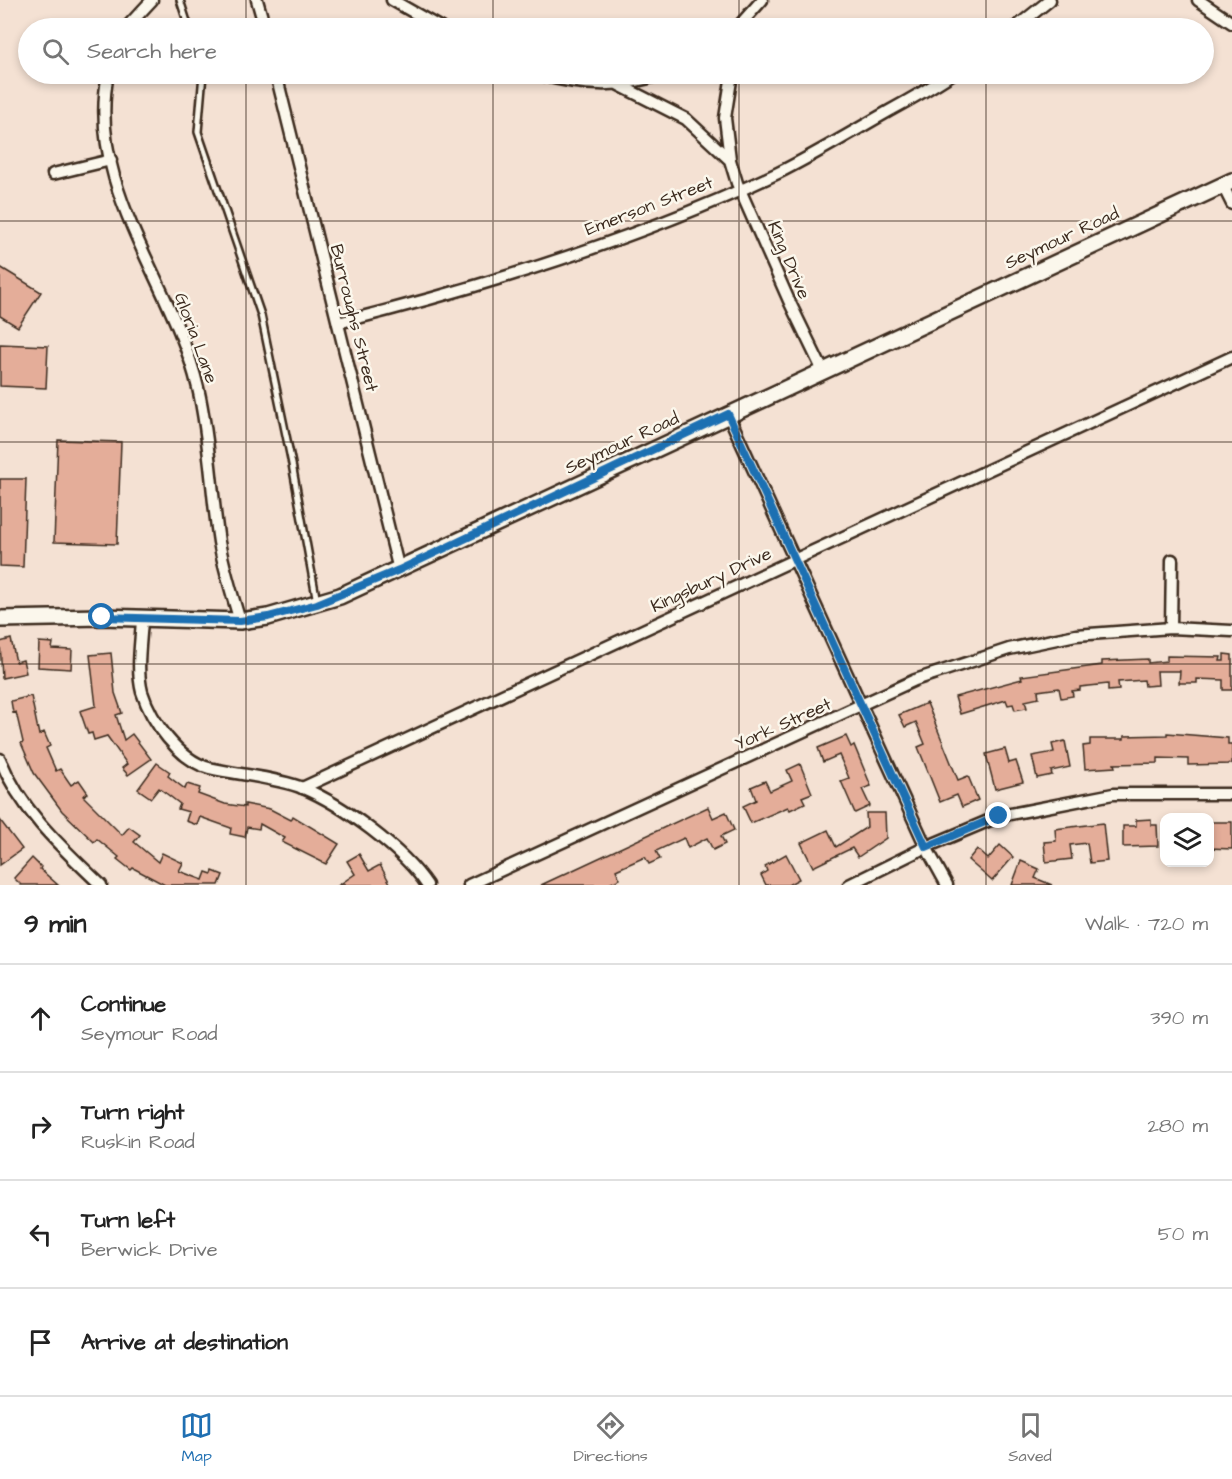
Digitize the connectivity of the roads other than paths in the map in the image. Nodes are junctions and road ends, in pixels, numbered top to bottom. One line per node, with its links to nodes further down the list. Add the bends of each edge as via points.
1 (152, 0): 8 (street)
2 (180, 0): 9 (lane)
3 (257, 0): 10 (street)
4 (392, 0): 11 (street)
5 (762, 0): 12 (street)
6 (1050, 0): 13 (street)
7 (1198, 0): 14 (street)
8 (135, 18)
9 (186, 18)
10 (262, 18)
11 (424, 18)
12 (747, 18)
13 (1028, 18)
14 (1232, 23)
15 (107, 84): 24 (street, Gloria Lane, via 105,130)
16 (202, 84): 36 (lane, via 198,132 261,315)
17 (278, 84): 29 (street, Burroughs Street)
18 (578, 84): 22 (street)
19 (623, 84): 22 (street)
20 (730, 84): 23 (street, King Drive, via 725,118)
21 (935, 84): 27 (street, Emerson Street, via 825,148)
22 (619, 85): 23 (street, King Drive, via 686,119)
23 (730, 159): 27 (street, King Drive)
24 (111, 160): 25 (street); 39 (street, Gloria Lane, via 130,219 198,387 220,542)
25 (53, 174)
26 (1227, 184): 28 (street); 31 (street, Seymour Road)
27 (740, 190): 29 (street, Emerson Street, via 567,255 428,300); 31 (street, King Drive)
28 (1232, 204)
29 (338, 323): 35 (street, Burroughs Street)
30 (1232, 357): 33 (street, Kingsbury Drive)
31 (823, 371): 32 (street, Seymour Road)
32 (728, 414): 33 (street); 35 (street, Seymour Road)
33 (795, 559): 42 (street); 44 (street, Kingsbury Drive)
34 (1172, 560): 40 (street)
35 (399, 570): 36 (street, Seymour Road)
36 (317, 604): 39 (street, Seymour Road)
37 (0, 619): 38 (street, Seymour Road)
38 (142, 619): 39 (street, Seymour Road); 44 (street, via 142,691 157,724 180,750 206,767)
39 (240, 621)
40 (1171, 628): 41 (street, York Street); 42 (street, York Street, via 1076,636 1009,649 915,680)
41 (1232, 631)
42 (862, 706): 46 (street); 49 (street, York Street)
43 (0, 759): 47 (street, via 9,781 45,832)
44 (302, 788): 48 (street, via 389,842)
45 (1232, 794): 46 (street, via 1113,794 999,816)
46 (926, 847): 50 (street); 51 (street)
47 (101, 885)
48 (427, 885)
49 (468, 885)
50 (849, 885)
51 (947, 885)

